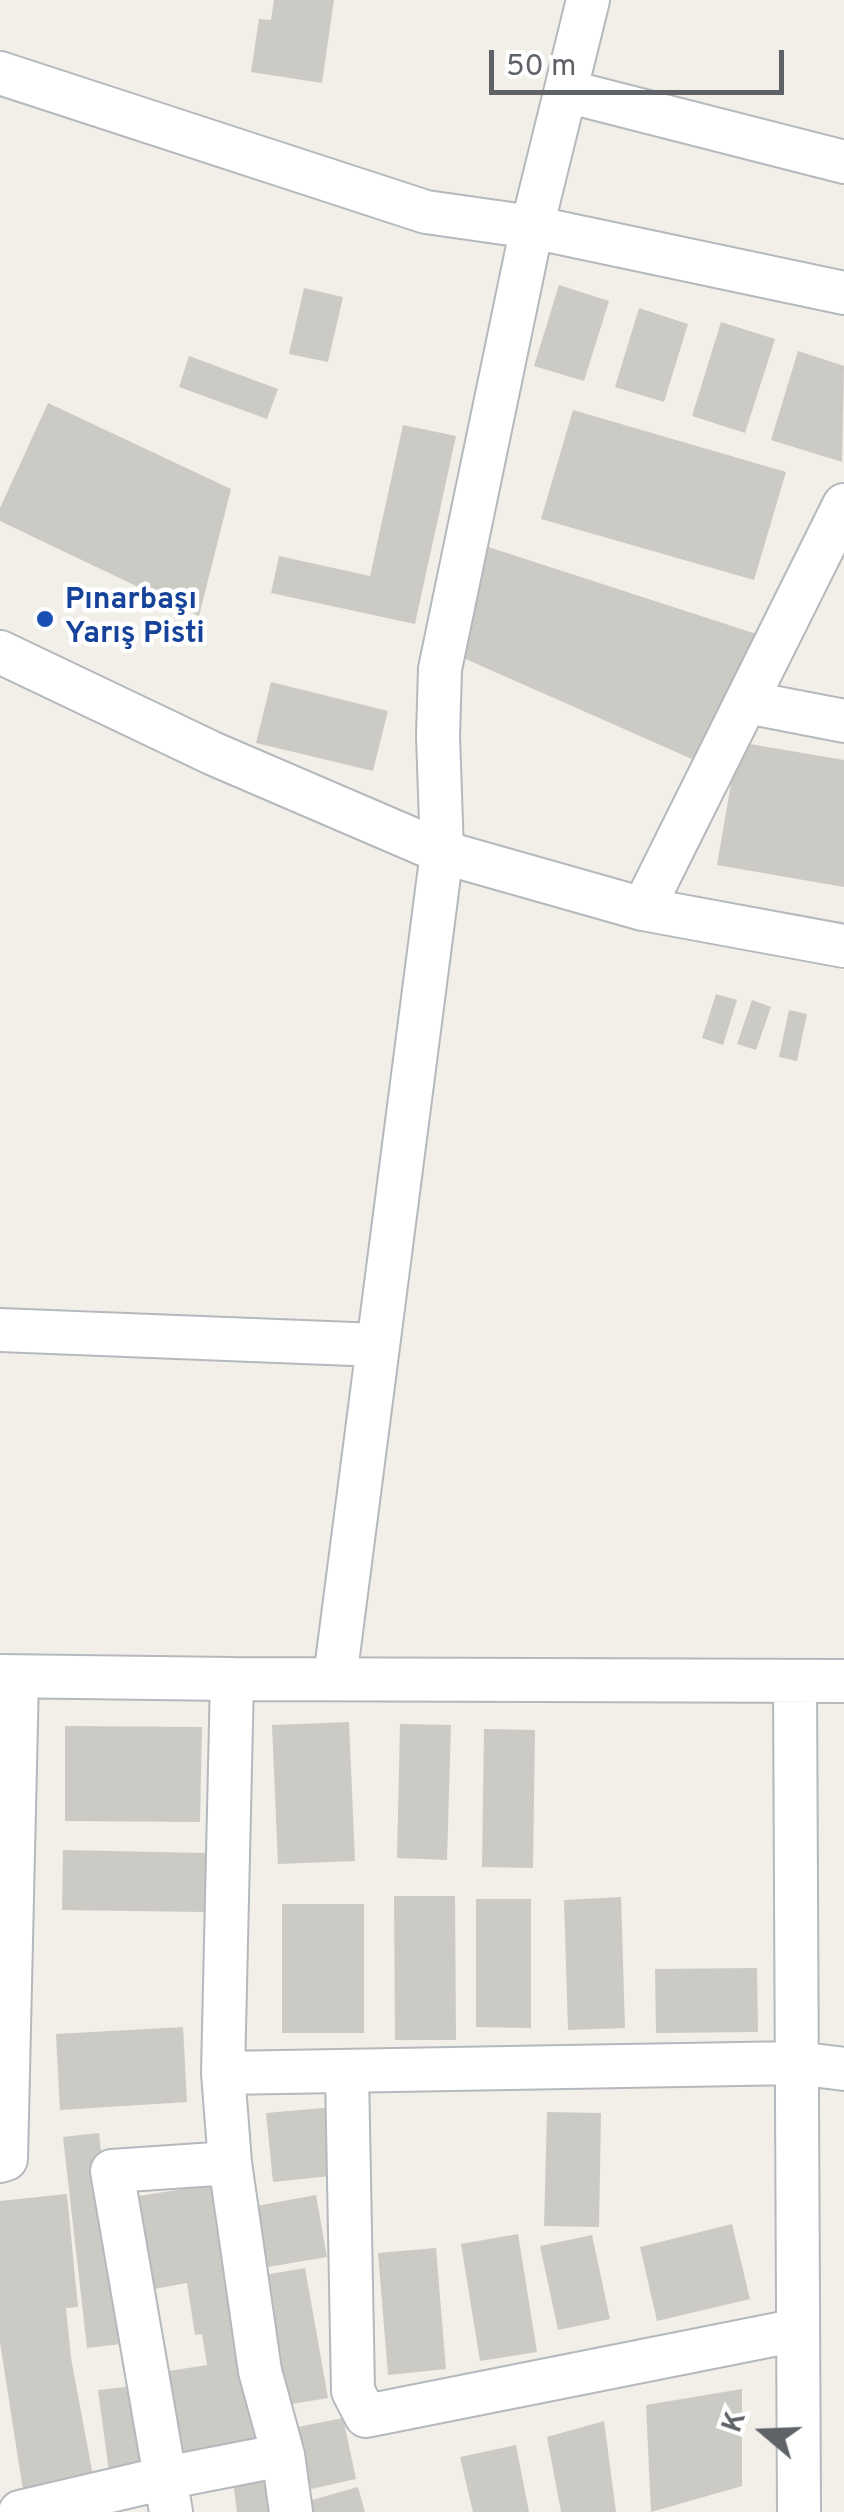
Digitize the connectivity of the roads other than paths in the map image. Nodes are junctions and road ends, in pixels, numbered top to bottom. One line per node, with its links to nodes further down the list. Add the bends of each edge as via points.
1 (588, 0): 3 (street)
2 (0, 73): 5 (street, via 426,212)
3 (566, 91): 4 (street); 5 (street)
4 (844, 162)
5 (532, 227): 6 (street); 11 (street, via 440,669)
6 (844, 294)
7 (844, 505): 9 (street)
8 (0, 652): 11 (street)
9 (746, 702): 10 (street); 12 (street)
10 (844, 721)
11 (442, 852): 12 (street); 15 (street)
12 (643, 909): 13 (street)
13 (844, 946)
14 (0, 1330): 15 (street)
15 (378, 1345): 17 (street)
16 (9, 1677): 18 (street); 25 (street, via 6,2160)
17 (336, 1678): 18 (street); 20 (street)
18 (232, 1679): 23 (street)
19 (844, 1680): 20 (street)
20 (794, 1681): 21 (street)
21 (796, 2064): 22 (street); 24 (street); 27 (street)
22 (844, 2069)
23 (223, 2073): 24 (street); 26 (street)
24 (347, 2073): 27 (street, via 353,2392 366,2416)
25 (0, 2161)
26 (230, 2163): 28 (street, via 260,2371); 30 (street, via 112,2171)
27 (798, 2330): 34 (street)
28 (283, 2456): 30 (street); 33 (street)
29 (0, 2494): 31 (street)
30 (168, 2495): 32 (street)
31 (2, 2512)
32 (20, 2512)
33 (291, 2512)
34 (800, 2512)

